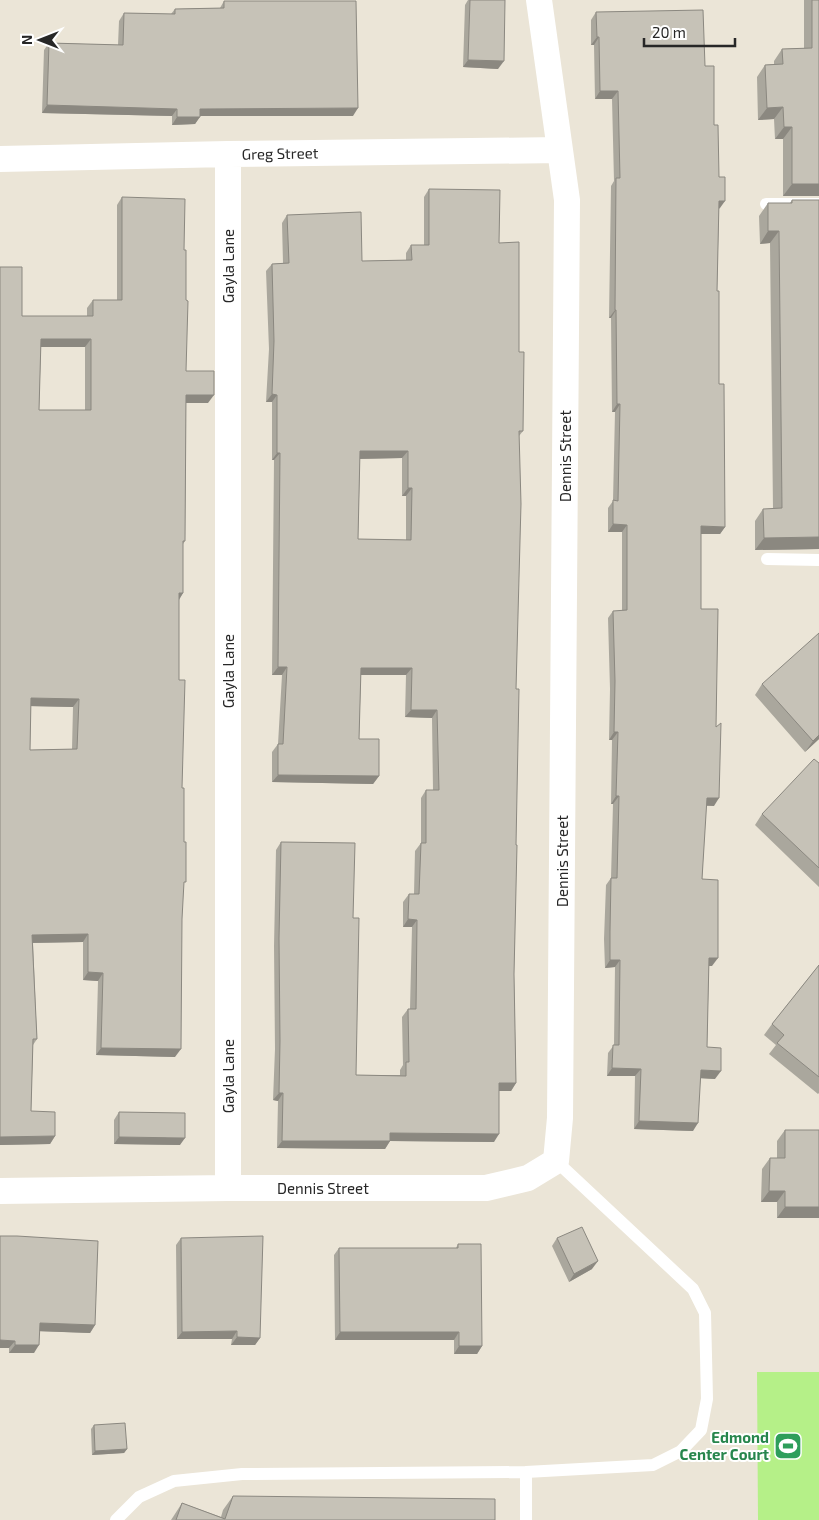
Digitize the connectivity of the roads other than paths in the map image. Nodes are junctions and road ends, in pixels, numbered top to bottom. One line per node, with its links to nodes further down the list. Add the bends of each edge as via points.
1 (539, 0): 2 (street, Dennis Street)
2 (560, 150): 3 (street, Greg Street); 9 (street, Dennis Street, via 567,200 560,1108)
3 (228, 154): 4 (street, Greg Street); 10 (street, Gayla Lane)
4 (0, 159)
5 (766, 204): 6 (lane)
6 (819, 204)
7 (767, 559): 8 (lane)
8 (819, 560)
9 (556, 1161): 10 (street, Dennis Street, via 528,1178 486,1188); 12 (lane, via 692,1289 705,1313 707,1399 701,1430 681,1450 653,1465)
10 (228, 1188): 11 (street, Dennis Street)
11 (0, 1191)
12 (526, 1472): 13 (lane, via 242,1474 174,1481 139,1497); 14 (lane)
13 (116, 1520)
14 (526, 1520)

